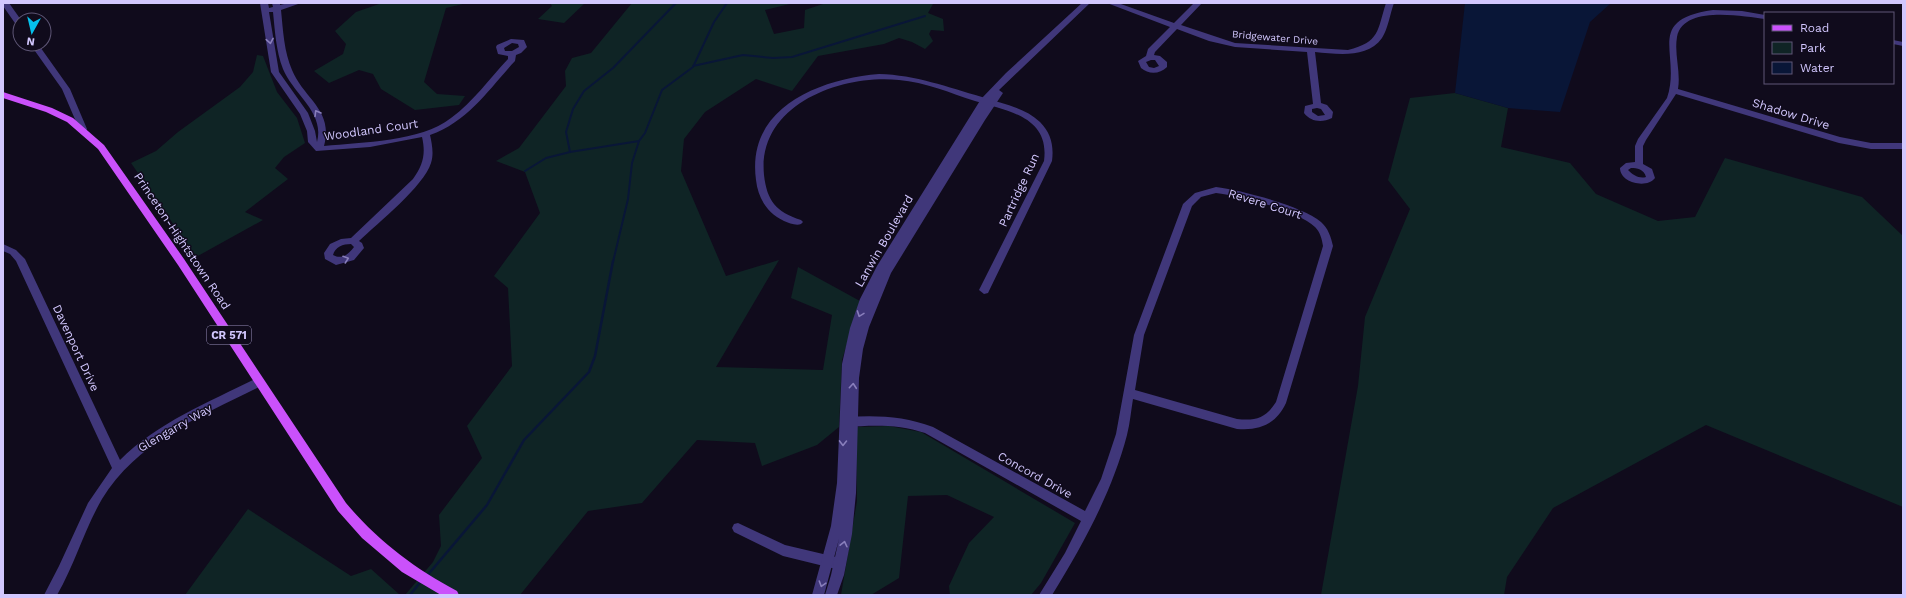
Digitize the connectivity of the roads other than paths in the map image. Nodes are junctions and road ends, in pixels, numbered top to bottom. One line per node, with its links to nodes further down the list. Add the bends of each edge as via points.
1 (5, 3): 10 (street)
2 (297, 3): 8 (street)
3 (1086, 3): 19 (street, Lanwin Boulevard, via 1009,75)
4 (1094, 3): 19 (street, Lanwin Boulevard)
5 (1111, 3): 12 (street, Bridgewater Drive)
6 (1198, 3): 12 (street)
7 (1390, 3): 13 (street, Bridgewater Drive, via 1379,37 1371,45 1348,52)
8 (276, 6): 9 (street); 24 (street, one-way to 8, via 324,128 319,115 287,70)
9 (264, 7): 24 (street, one-way to 24, via 275,72 309,120 313,132 312,142)
10 (12, 13)
11 (1764, 17): 17 (street, via 1720,12 1698,15 1683,22 1673,37 1676,82)
12 (1175, 27): 13 (street, Bridgewater Drive, via 1235,45); 16 (street, via 1152,51)
13 (1311, 51): 20 (street)
14 (40, 52): 21 (street, via 66,89)
15 (512, 54): 22 (street, Woodland Court, via 512,59 459,116 443,127)
16 (1150, 58)
17 (1674, 90): 23 (street, Shadow Drive, via 1839,140 1871,146); 25 (street, via 1642,139 1639,146)
18 (3, 94): 21 (main road, Princeton-Hightstown Road / CR 571, via 57,113)
19 (988, 102): 26 (street, Partridge Run, via 923,81 883,76 841,81 804,97 785,112 769,130 760,152 759,163 762,190 768,204 783,218); 29 (street, Partridge Run, via 1021,112 1036,122 1047,137 1049,154 1048,161); 32 (street, Lanwin Boulevard, via 880,269 865,299 847,364)
20 (1317, 105)
21 (83, 129): 30 (main road, Princeton-Hightstown Road / CR 571, via 101,147 138,199)
22 (425, 134): 24 (street, Woodland Court); 27 (street, via 429,156 423,172)
23 (1903, 146)
24 (320, 149)
25 (1639, 166)
26 (798, 222)
27 (353, 241)
28 (3, 247): 33 (street, Davenport Drive, via 20,259)
29 (984, 290)
30 (259, 382): 33 (street, Glengarry Way, via 164,432); 38 (main road, Princeton-Hightstown Road / CR 571, via 356,524 383,550 420,577)
31 (1129, 393): 31 (street, Revere Court, via 1139,335 1192,199 1216,190 1233,192 1303,215 1320,227 1328,239 1328,246 1281,403 1274,414 1258,423 1237,424); 34 (street, via 1116,457)
32 (848, 422): 34 (street, Concord Drive, via 900,421 929,430); 36 (street, Lanwin Boulevard)
33 (118, 468): 37 (street, Glengarry Way, via 98,495 68,565)
34 (1088, 519): 41 (street, via 1069,557)
35 (738, 528): 36 (street, via 783,550)
36 (834, 563): 39 (street, Lanwin Boulevard, one-way to 39); 40 (street, Lanwin Boulevard)
37 (50, 595)
38 (452, 595)
39 (818, 595)
40 (831, 595)
41 (1045, 595)

